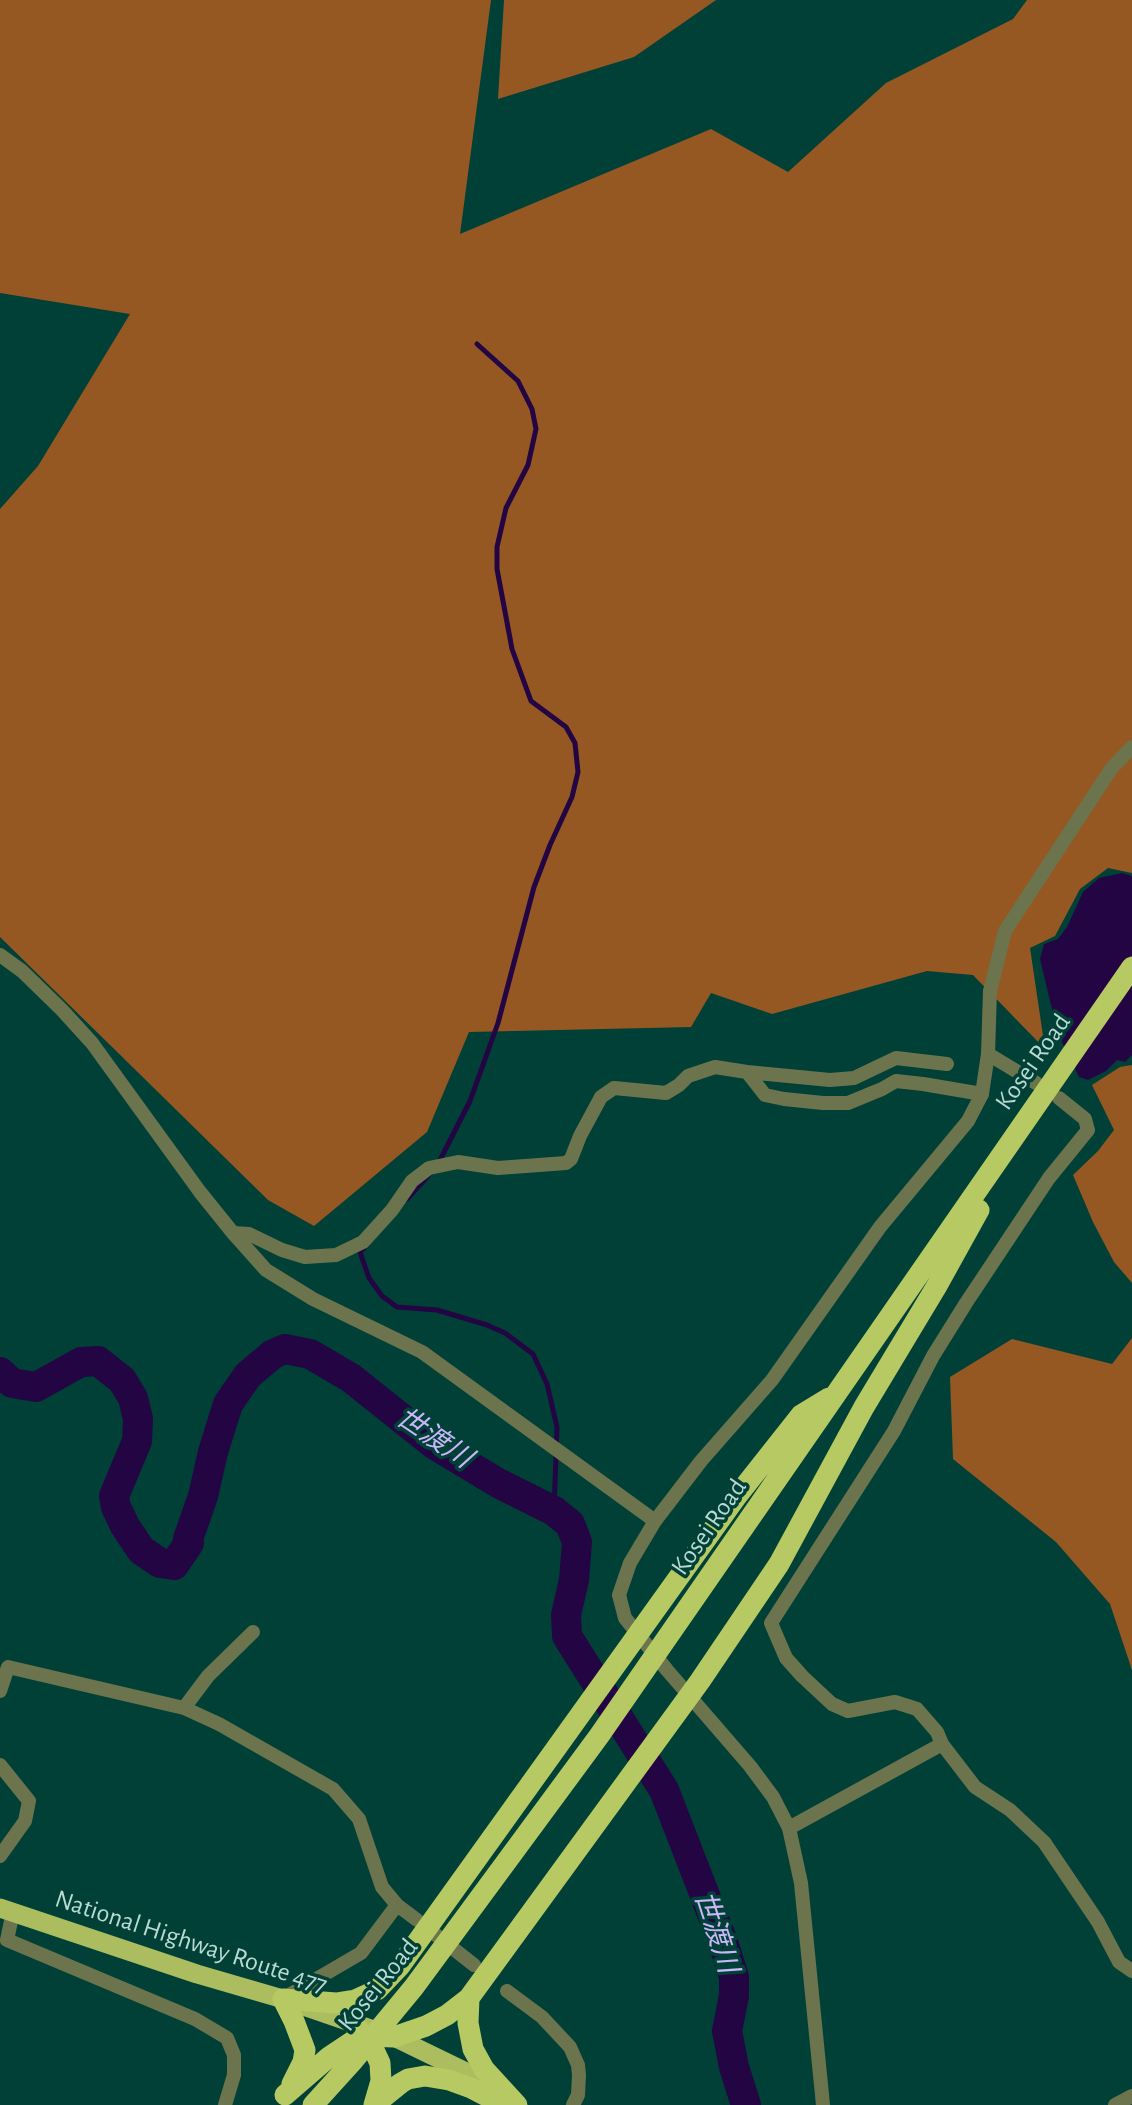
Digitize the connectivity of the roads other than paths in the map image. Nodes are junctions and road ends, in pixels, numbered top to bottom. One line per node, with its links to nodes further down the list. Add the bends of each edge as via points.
1 (1132, 747): 4 (street, via 1111,769 1005,931 990,991)
2 (0, 955): 10 (street, via 22,971 92,1043)
3 (1132, 967): 7 (highway, Kosei Road)
4 (988, 1054): 7 (street); 8 (street)
5 (947, 1064): 6 (street, via 896,1058 854,1078 830,1080)
6 (747, 1072): 8 (street, via 765,1095 823,1104 848,1103 896,1081); 10 (street, via 715,1067 703,1070 666,1093 614,1088 601,1097 566,1163 498,1168 458,1162 429,1168 412,1181 363,1241 336,1255 305,1257 249,1234)
7 (1048, 1089): 9 (highway, Kosei Road); 16 (street, via 1085,1119 1088,1130 1049,1178 966,1303 894,1432 771,1623 786,1658 832,1704 848,1711 895,1702 917,1709)
8 (982, 1094): 12 (street, via 968,1121 880,1227 772,1380)
9 (1036, 1107): 11 (highway, Kosei Road); 28 (highway, via 779,1564 700,1681)
10 (233, 1233): 12 (street, via 266,1270 313,1299 422,1352)
11 (836, 1393): 25 (highway, via 801,1415 737,1496); 35 (highway, Kosei Road, via 488,1888 414,1987)
12 (655, 1521): 18 (street, via 630,1563 619,1595 625,1618 750,1766)
13 (253, 1632): 15 (street, via 208,1676)
14 (0, 1691): 15 (street, via 8,1667)
15 (184, 1708): 20 (street, via 333,1789 359,1819 382,1887)
16 (942, 1744): 18 (street); 26 (street, via 975,1787 1010,1810 1044,1842 1119,1962)
17 (0, 1765): 19 (street, via 29,1801 25,1821)
18 (789, 1828): 40 (street, via 801,1882)
19 (0, 1856)
20 (397, 1905): 22 (street); 29 (street, via 361,1953)
21 (7, 1910): 29 (highway, National Highway Route 477); 34 (street, via 7,1940 195,2019 227,2038 234,2055 234,2076)
22 (417, 1920)
23 (436, 1935): 24 (street)
24 (474, 1965)
25 (400, 1966): 29 (highway, via 377,1990 355,2000); 31 (highway, via 388,2001)
26 (1132, 1972)
27 (507, 1991): 39 (street, via 542,2017 570,2047 579,2075)
28 (469, 1998): 31 (highway, via 426,2026); 38 (highway, via 473,2049)
29 (283, 1999): 30 (highway, National Highway Route 477); 33 (highway, via 304,2050 303,2063)
30 (358, 2029): 31 (highway); 33 (highway); 36 (highway, via 375,2051 381,2069)
31 (394, 2037): 38 (highway, via 464,2071)
32 (1132, 2096): 41 (street)
33 (281, 2100)
34 (225, 2105)
35 (313, 2105)
36 (374, 2105): 37 (highway, via 401,2083 425,2077 449,2080)
37 (504, 2105)
38 (515, 2105)
39 (573, 2105)
40 (823, 2105)
41 (1115, 2105)

